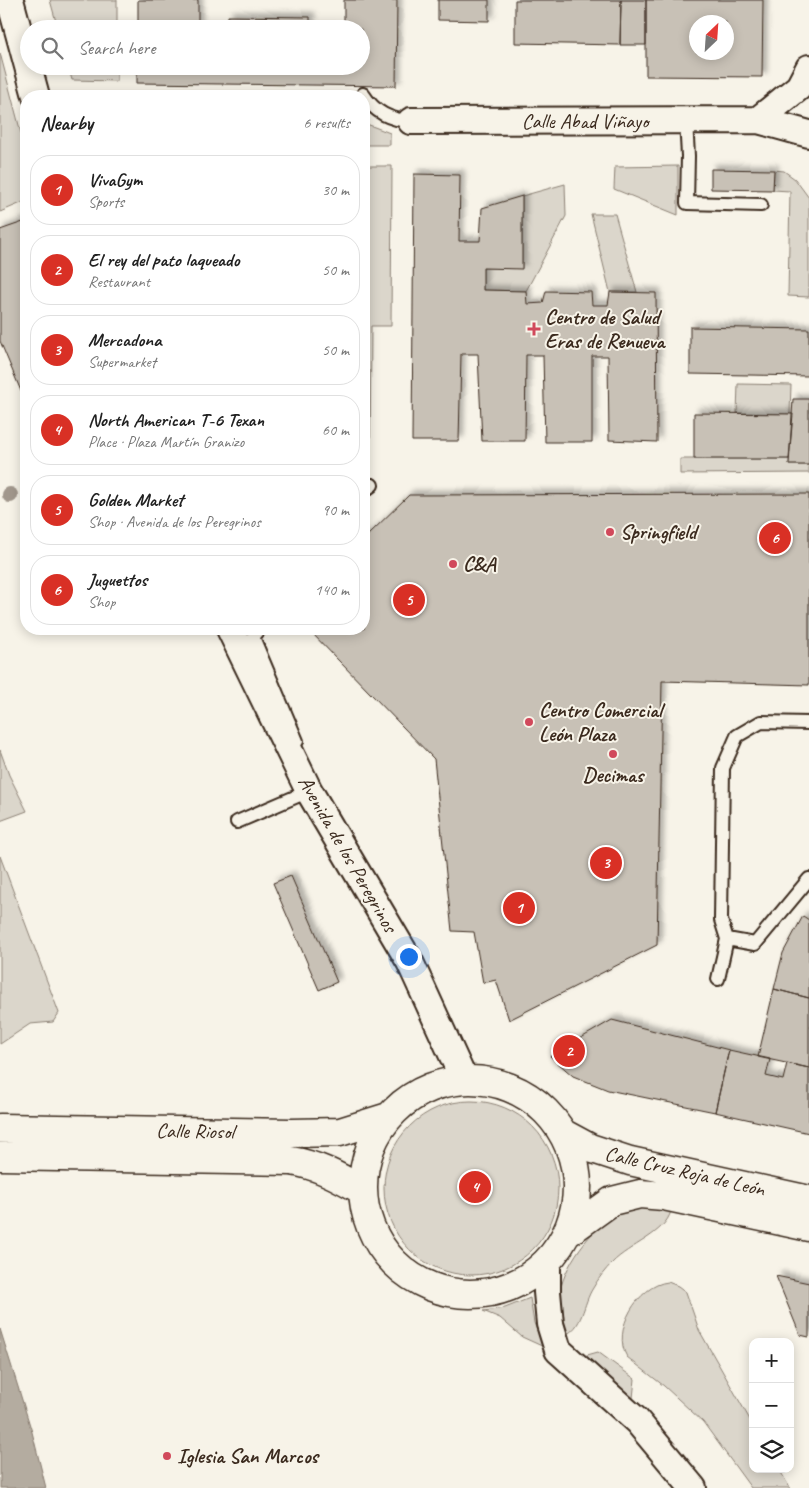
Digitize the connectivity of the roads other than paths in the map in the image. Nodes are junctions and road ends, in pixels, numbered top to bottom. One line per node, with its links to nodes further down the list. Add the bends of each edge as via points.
1 (10, 0): 2 (street)
2 (20, 37)
3 (809, 68): 8 (street, via 799,87)
4 (30, 75): 5 (street)
5 (34, 90)
6 (370, 105): 9 (lane, via 397,120)
7 (686, 120): 8 (street, Calle Abad Viñayo); 9 (street, Calle Abad Viñayo); 11 (lane, via 687,203)
8 (758, 120): 10 (street, Calle Abad Viñayo)
9 (411, 121)
10 (809, 134)
11 (761, 205)
12 (233, 635): 15 (street, Avenida de los Peregrinos)
13 (255, 635): 15 (lane, via 297,737)
14 (809, 723): 18 (lane, via 761,722 737,736 723,768 721,920)
15 (306, 784): 16 (lane); 20 (street, Avenida de los Peregrinos, via 410,962)
16 (237, 822)
17 (809, 879): 18 (lane, via 755,944)
18 (727, 939): 19 (lane)
19 (718, 979)
20 (464, 1080): 21 (main road, via 436,1085 410,1098); 23 (main road, via 494,1082 522,1093 546,1110)
21 (388, 1117): 22 (main road, Calle Riosol, via 340,1132); 25 (main road, via 370,1147 364,1164)
22 (0, 1128)
23 (564, 1134): 26 (main road, Calle Cruz Roja de León, via 590,1148 630,1161); 28 (main road, via 576,1166 578,1199)
24 (0, 1156): 25 (main road, Calle Riosol, via 292,1161 328,1171)
25 (362, 1190): 29 (main road, via 369,1225 387,1256 414,1279 440,1291 469,1295 497,1292 524,1281)
26 (809, 1200)
27 (809, 1227): 28 (main road, Calle Cruz Roja de León, via 664,1196 640,1194 612,1201)
28 (569, 1232): 29 (main road)
29 (547, 1264): 30 (street, via 550,1324 558,1350 637,1421)
30 (693, 1488)

